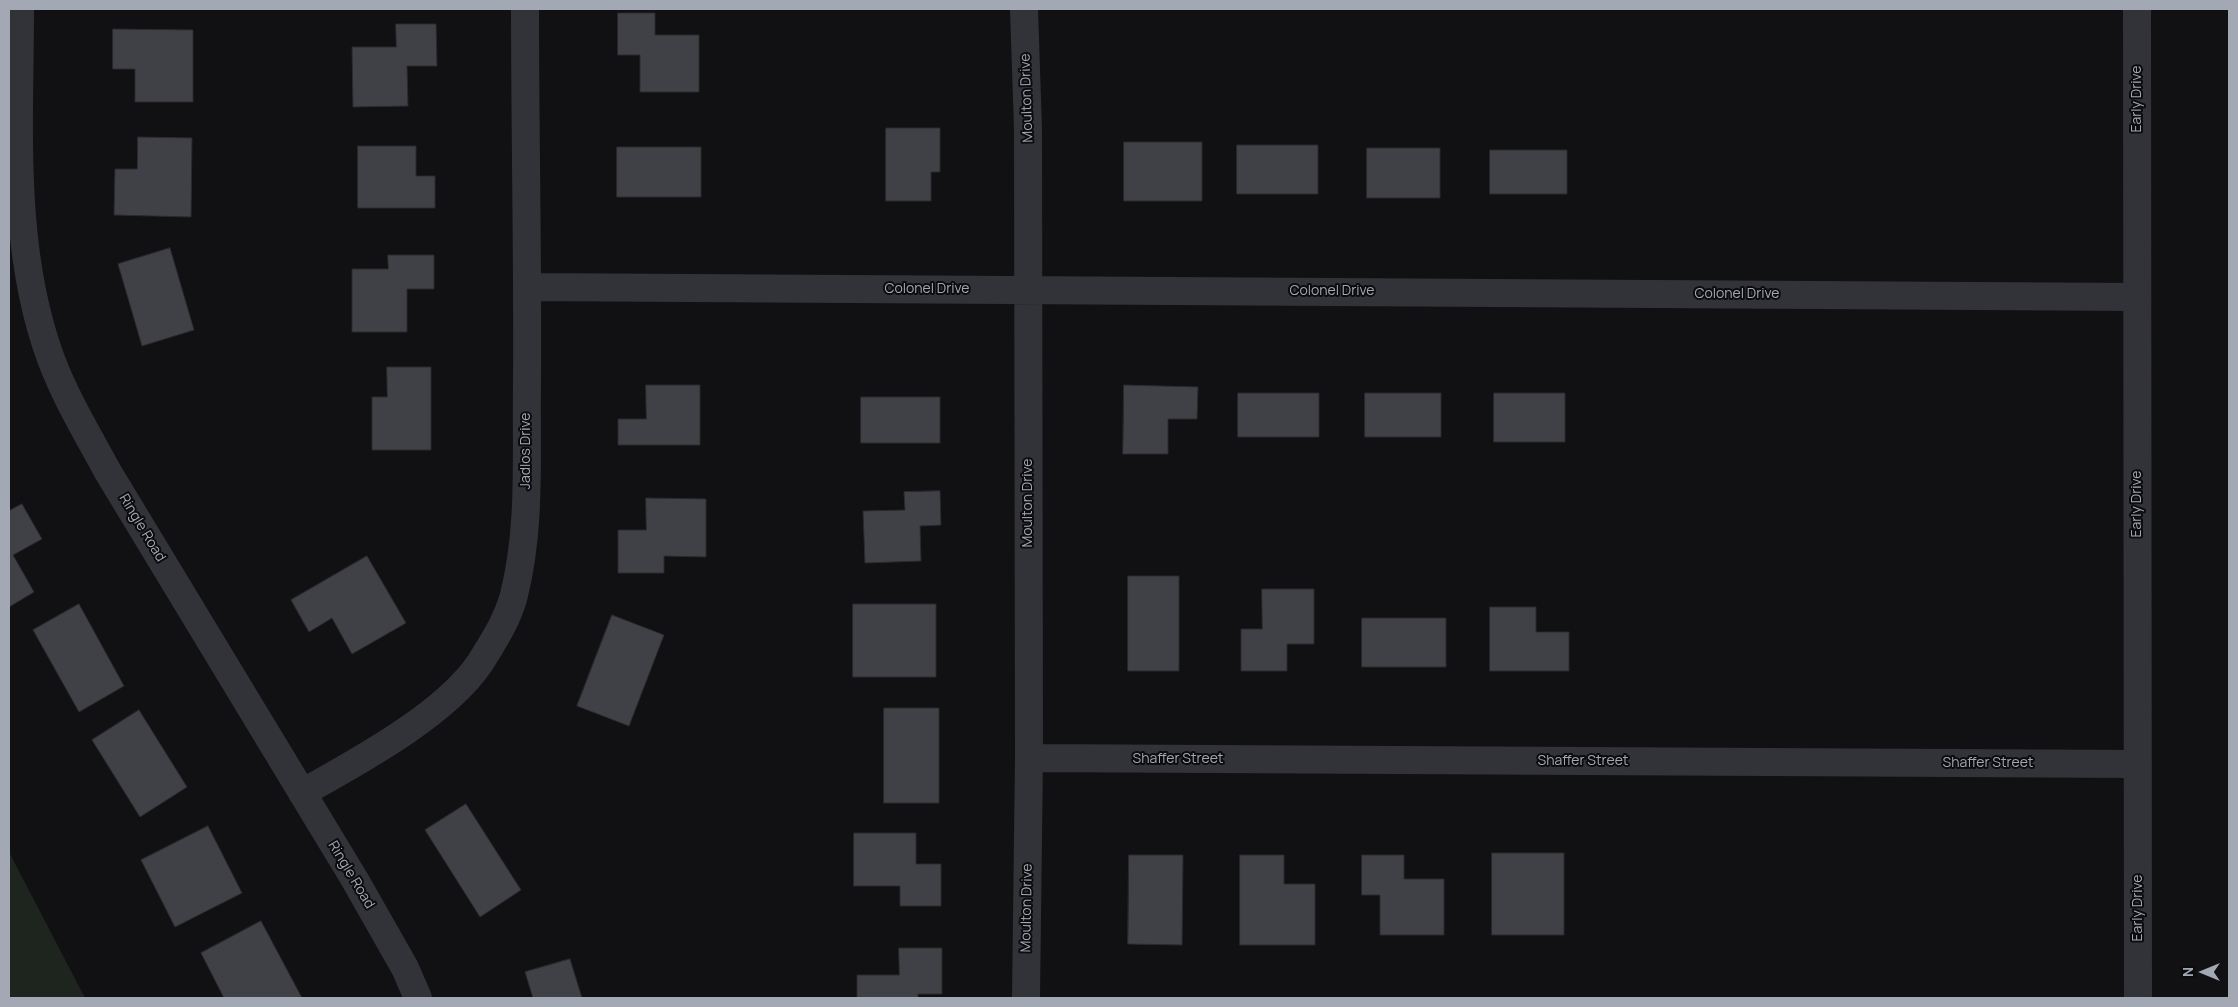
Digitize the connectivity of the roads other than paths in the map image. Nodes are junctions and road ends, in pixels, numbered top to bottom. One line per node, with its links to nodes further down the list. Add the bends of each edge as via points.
1 (20, 9): 10 (street, Ringle Road, via 21,213 36,312 52,360 72,406 108,472)
2 (525, 9): 5 (street, Jadlos Drive)
3 (1024, 9): 6 (street, Moulton Drive)
4 (2137, 9): 7 (street, Early Drive)
5 (528, 287): 6 (street, Colonel Drive); 10 (street, Jadlos Drive, via 523,548 513,597 504,620 479,664 426,716 354,764)
6 (1028, 289): 7 (street, Colonel Drive); 8 (street, Moulton Drive)
7 (2137, 297): 9 (street, Early Drive)
8 (1029, 758): 9 (street, Shaffer Street); 12 (street, Moulton Drive)
9 (2137, 764): 13 (street, Early Drive)
10 (302, 793): 11 (street, Ringle Road, via 405,968)
11 (418, 998)
12 (1026, 998)
13 (2138, 998)

